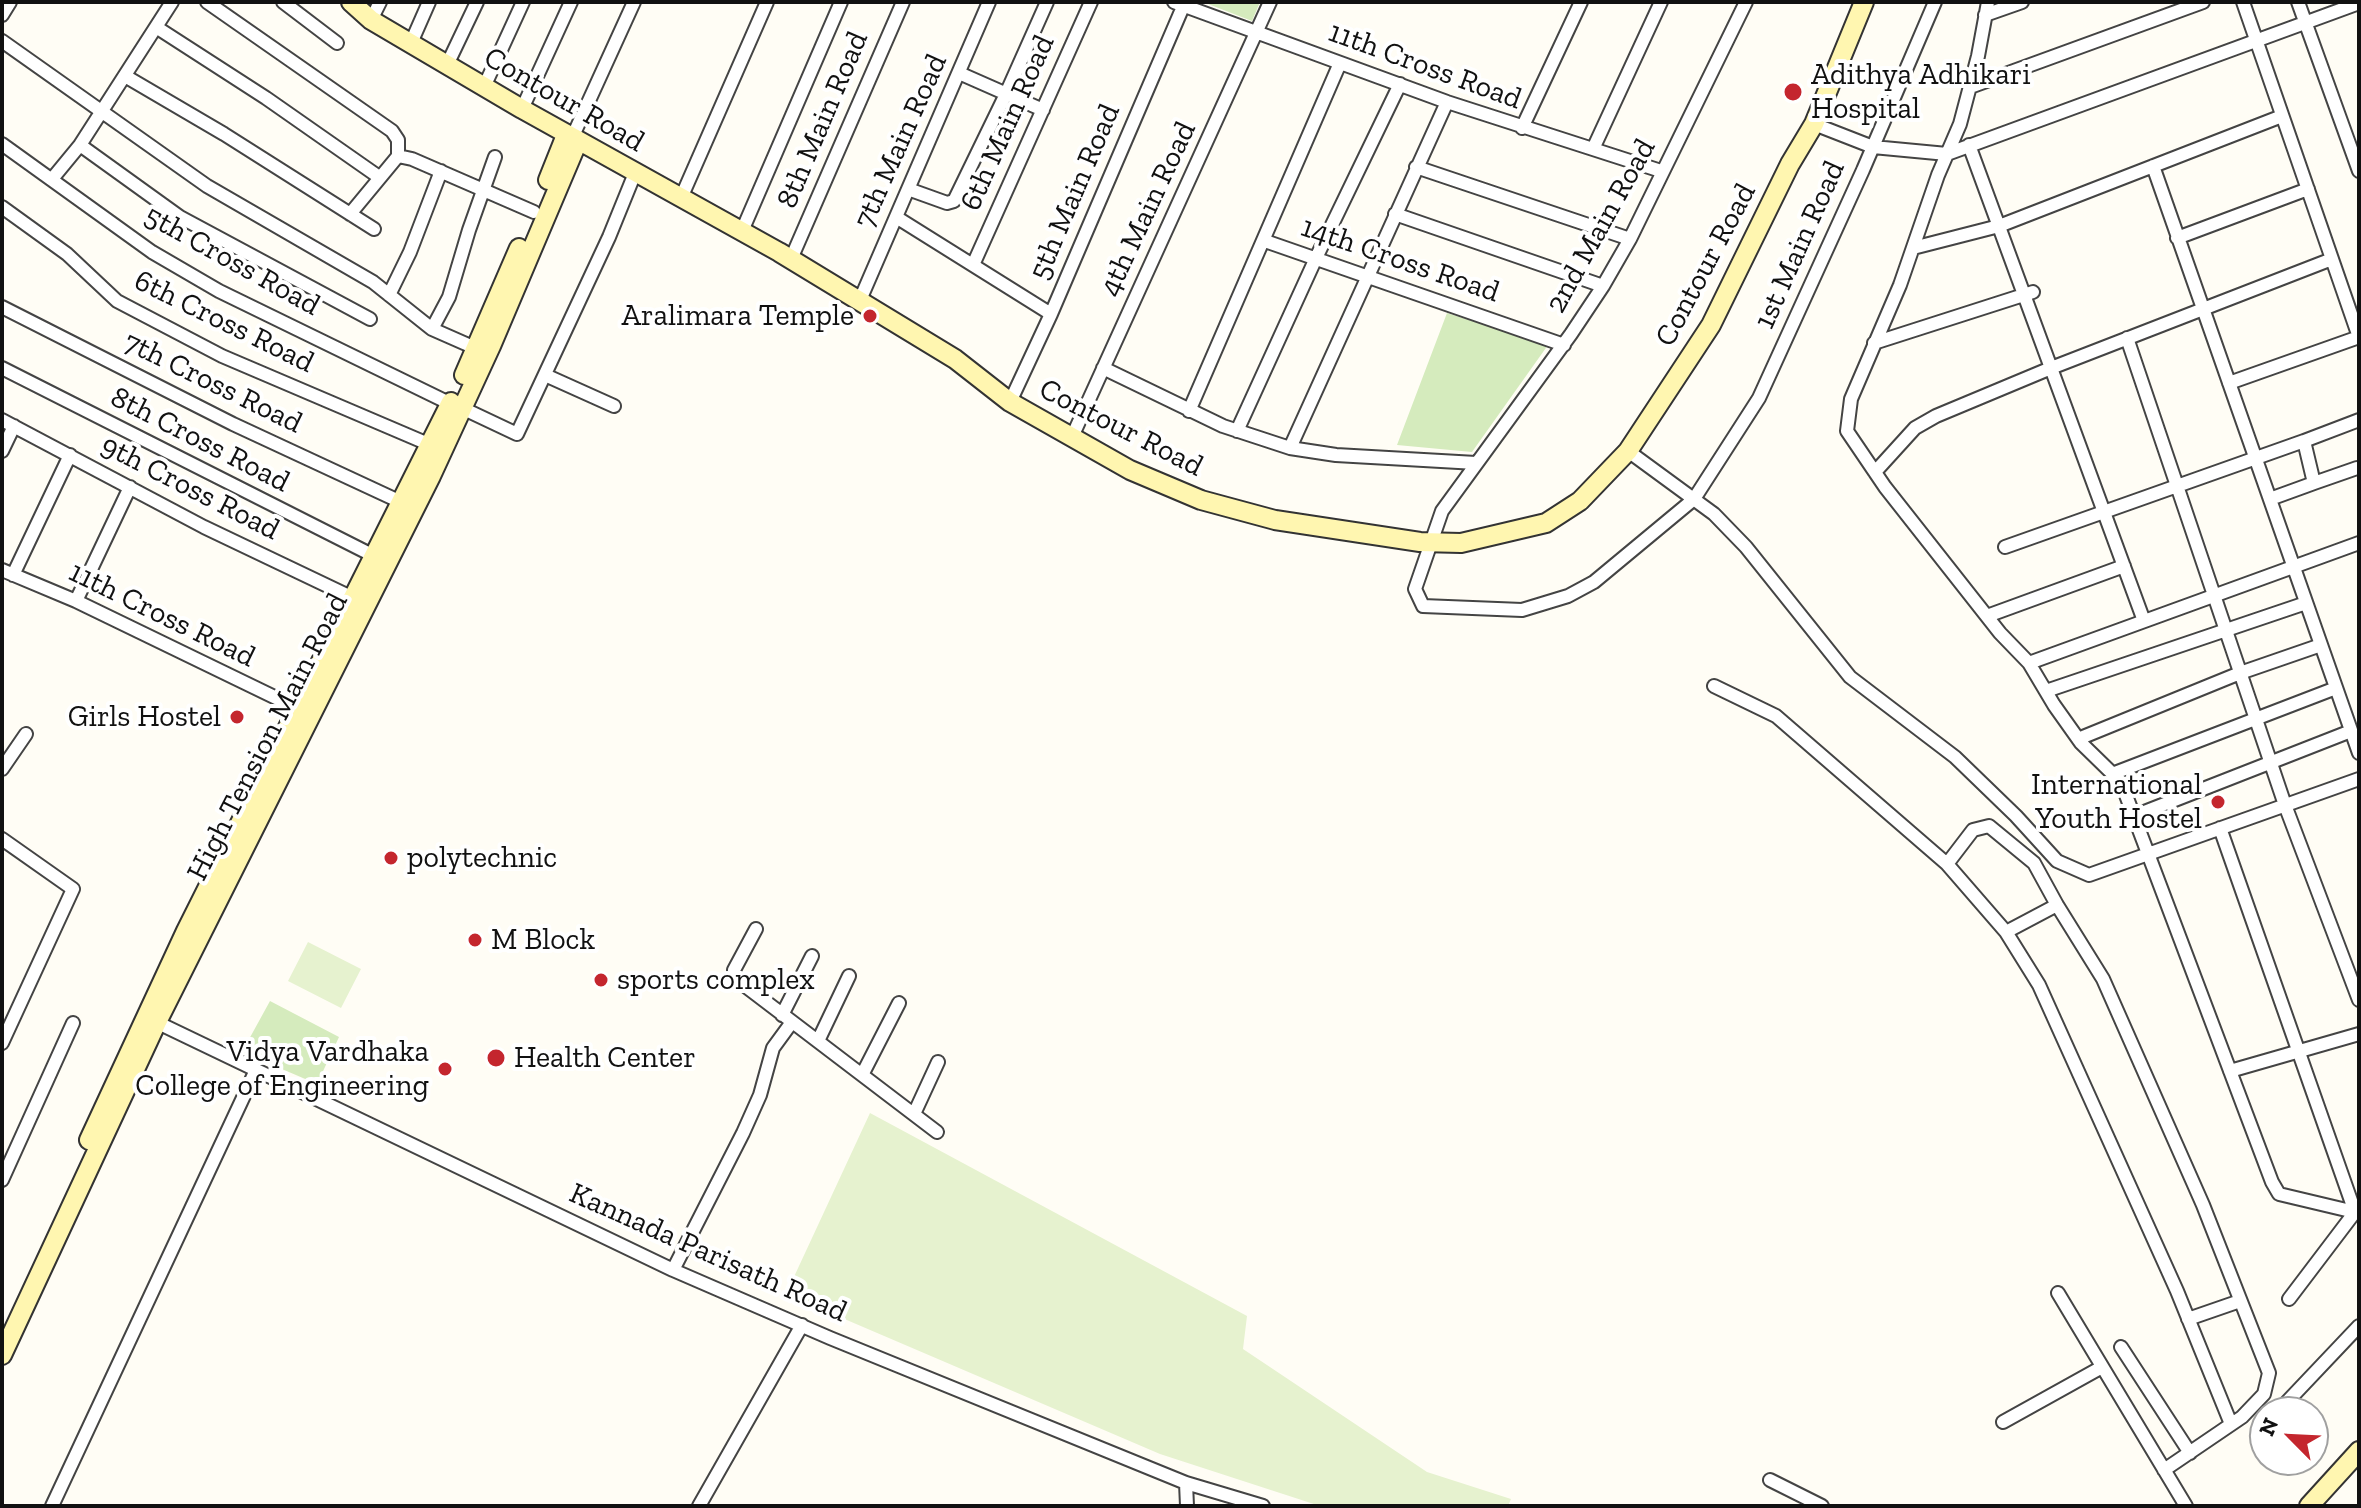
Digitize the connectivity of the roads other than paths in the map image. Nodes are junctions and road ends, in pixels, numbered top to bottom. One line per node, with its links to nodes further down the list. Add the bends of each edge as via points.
1 (10, 2): 32 (street)
2 (152, 2): 30 (street)
3 (207, 2): 63 (street, via 392,131)
4 (283, 2): 39 (street)
5 (351, 2): 33 (main road, Contour Road)
6 (380, 2): 33 (street)
7 (429, 2): 40 (street)
8 (477, 2): 42 (street)
9 (523, 2): 46 (street)
10 (571, 2): 50 (street)
11 (634, 2): 56 (street)
12 (767, 2): 76 (street)
13 (841, 2): 84 (street)
14 (903, 2): 90 (street, 8th Main Road)
15 (989, 2): 43 (street, 7th Main Road)
16 (1047, 2): 48 (street)
17 (1091, 2): 51 (street, 6th Main Road)
18 (1270, 2): 36 (street, 4th Main Road)
19 (1581, 2): 55 (street)
20 (1661, 2): 61 (street)
21 (1746, 2): 68 (street, 2nd Main Road)
22 (1864, 2): 54 (main road, Contour Road)
23 (1935, 2): 60 (street, 1st Main Road)
24 (2022, 2): 31 (street)
25 (2203, 2): 47 (street)
26 (2243, 2): 38 (street)
27 (2298, 2): 34 (street)
28 (2359, 3): 34 (street)
29 (1181, 4): 36 (street, 11th Cross Road); 102 (street, 5th Main Road)
30 (169, 6): 35 (street)
31 (1987, 9): 47 (street)
32 (2, 15)
33 (371, 20): 40 (main road, Contour Road)
34 (2306, 23): 38 (street); 69 (street)
35 (156, 27): 44 (street); 71 (street)
36 (1258, 33): 41 (street, 11th Cross Road); 111 (street, 4th Main Road)
37 (2, 41): 52 (street)
38 (2256, 41): 53 (street); 59 (street)
39 (337, 43)
40 (411, 43): 42 (main road, Contour Road)
41 (1340, 63): 45 (street, 11th Cross Road); 87 (street)
42 (447, 65): 46 (main road, Contour Road)
43 (959, 73): 48 (street); 74 (street, 7th Main Road)
44 (125, 76): 52 (street); 79 (street)
45 (1400, 84): 49 (street, 11th Cross Road); 89 (street)
46 (484, 87): 50 (main road, Contour Road)
47 (1970, 87): 62 (street)
48 (1006, 94): 51 (street); 74 (street, via 952,203)
49 (1447, 102): 55 (street, 11th Cross Road); 66 (street)
50 (522, 109): 56 (main road, Contour Road)
51 (1043, 110): 92 (street, 6th Main Road)
52 (101, 113): 58 (street); 97 (street, via 207,186)
53 (2282, 116): 65 (street); 75 (street)
54 (1814, 124): 60 (street); 127 (main road, Contour Road, via 1711,325)
55 (1522, 128): 61 (street, 11th Cross Road)
56 (572, 138): 70 (main road, Contour Road); 78 (main road); 109 (main road, High Tension Main Road)
57 (2, 144): 72 (street, 5th Cross Road)
58 (80, 145): 72 (street); 103 (street, via 180,217)
59 (1969, 145): 62 (street); 82 (street)
60 (1873, 147): 62 (street); 136 (street, 1st Main Road, via 1759,398)
61 (1593, 149): 68 (street, 11th Cross Road)
62 (1947, 154): 88 (street)
63 (398, 156): 67 (street); 71 (street)
64 (495, 157): 73 (street)
65 (2153, 166): 82 (street); 85 (street)
66 (1416, 167): 80 (street); 86 (street)
67 (441, 171): 73 (street); 97 (street)
68 (1661, 171): 86 (street, 2nd Main Road)
69 (2359, 171)
70 (635, 173): 76 (main road, Contour Road); 113 (street)
71 (379, 177): 79 (street)
72 (52, 179): 116 (street, 5th Cross Road, via 152,252 219,291)
73 (484, 189): 78 (street); 104 (street, via 449,297)
74 (908, 189): 81 (street, 7th Main Road)
75 (2308, 189): 85 (street); 91 (street)
76 (681, 198): 84 (main road, Contour Road)
77 (2, 207): 124 (street, 6th Cross Road, via 67,254 117,301 222,356)
78 (534, 212): 109 (main road)
79 (350, 214): 83 (street)
80 (1395, 214): 93 (street); 94 (street)
81 (896, 217): 92 (street); 99 (street, 7th Main Road)
82 (1999, 226): 88 (street); 96 (street)
83 (374, 229)
84 (742, 231): 90 (main road, Contour Road)
85 (2177, 238): 101 (street)
86 (1630, 239): 94 (street, 2nd Main Road)
87 (1265, 241): 89 (street, 14th Cross Road); 118 (street)
88 (1913, 248): 107 (street)
89 (1316, 258): 93 (street, 14th Cross Road); 121 (street)
90 (791, 259): 99 (main road, Contour Road)
91 (2332, 259): 98 (street); 101 (street)
92 (973, 265): 102 (street)
93 (1368, 276): 108 (street, 14th Cross Road); 125 (street)
94 (1603, 286): 108 (street, 2nd Main Road)
95 (2359, 290): 98 (street)
96 (2029, 294): 107 (street); 112 (street)
97 (389, 295): 104 (street)
98 (2345, 295): 105 (street)
99 (860, 300): 115 (main road, Contour Road, via 955,359)
100 (2, 307): 138 (street, 7th Cross Road)
101 (2203, 309): 106 (street); 114 (street)
102 (1051, 314): 115 (street, 5th Main Road)
103 (370, 319)
104 (432, 329): 109 (street)
105 (2359, 337): 114 (street)
106 (2127, 338): 112 (street); 135 (street)
107 (1874, 343): 132 (street, via 1851,399 1847,431)
108 (1564, 345): 130 (street, 2nd Main Road)
109 (482, 351): 116 (main road, High Tension Main Road)
110 (2, 368): 143 (street, 8th Cross Road)
111 (1103, 368): 118 (street); 122 (street, 4th Main Road)
112 (2051, 368): 132 (street, via 1915,428); 139 (street)
113 (545, 375): 116 (street, 5th Cross Road, via 517,434); 117 (street)
114 (2229, 383): 129 (street)
115 (1010, 402): 122 (main road, Contour Road)
116 (456, 406): 124 (main road, High Tension Main Road)
117 (614, 406)
118 (1189, 411): 121 (street)
119 (2359, 420): 123 (street)
120 (8, 423): 126 (street); 128 (street, 9th Cross Road)
121 (1237, 431): 125 (street)
122 (1072, 437): 140 (main road, Contour Road, via 1130,470 1201,500 1275,520)
123 (2304, 441): 129 (street); 133 (street)
124 (437, 448): 138 (main road); 184 (main road, High Tension Main Road)
125 (1290, 448): 130 (street)
126 (2, 451)
127 (1628, 451): 136 (street); 140 (main road, Contour Road, via 1580,501 1546,523 1461,543)
128 (70, 455): 134 (street, 9th Cross Road); 146 (street)
129 (2256, 459): 135 (street); 137 (street)
130 (1476, 463): 140 (street, 2nd Main Road, via 1442,511)
131 (2357, 468): 133 (street)
132 (1875, 472): 151 (street)
133 (2314, 483): 137 (street)
134 (130, 487): 148 (street, 9th Cross Road); 149 (street)
135 (2177, 487): 139 (street); 147 (street)
136 (1694, 499): 140 (street, 1st Main Road, via 1594,582 1522,610 1423,606 1415,589); 174 (street, via 1746,547 1850,677 1955,757 2057,861 2089,875)
137 (2270, 499): 145 (street)
138 (403, 503): 143 (main road)
139 (2105, 513): 142 (street); 144 (street)
140 (1430, 542)
141 (2359, 543): 145 (street)
142 (2005, 547)
143 (376, 557): 148 (main road)
144 (2124, 566): 151 (street); 152 (street)
145 (2293, 566): 147 (street); 150 (street)
146 (8, 573): 149 (street, 11th Cross Road)
147 (2214, 595): 152 (street); 153 (street)
148 (355, 599): 160 (main road)
149 (76, 601): 160 (street, 11th Cross Road)
150 (2306, 603): 153 (street); 154 (street)
151 (1987, 616): 155 (street)
152 (2144, 621): 155 (street)
153 (2225, 630): 156 (street); 159 (street)
154 (2321, 645): 156 (street); 158 (street)
155 (2029, 663): 159 (street)
156 (2240, 673): 161 (street); 164 (street)
157 (1714, 686): 175 (street, via 1776,716)
158 (2336, 688): 161 (street); 162 (street)
159 (2046, 691): 164 (street)
160 (299, 709): 184 (main road)
161 (2256, 719): 166 (street); 168 (street)
162 (2351, 731): 165 (street); 166 (street)
163 (26, 734): 167 (street)
164 (2078, 739): 168 (street)
165 (2359, 753)
166 (2270, 761): 170 (street); 171 (street)
167 (2, 769)
168 (2112, 774): 171 (street, via 2121,782)
169 (2359, 779): 170 (street)
170 (2285, 805): 172 (street); 181 (street)
171 (2134, 816): 174 (street)
172 (2220, 828): 174 (street); 189 (street)
173 (2, 839): 188 (street, via 73,889)
174 (2148, 854): 192 (street)
175 (1947, 864): 176 (street, via 1973,830 1989,826 2034,863); 178 (street)
176 (2057, 905): 178 (street); 201 (street, via 2103,979)
177 (756, 929): 183 (street, via 733,974)
178 (2006, 932): 202 (street, via 2039,985)
179 (812, 956): 183 (street)
180 (849, 976): 187 (street)
181 (2359, 1000)
182 (899, 1003): 193 (street)
183 (787, 1018): 187 (street); 198 (street, via 743,1133)
184 (151, 1019): 191 (street, Kannada Parisath Road); 205 (main road); 207 (main road, High Tension Main Road)
185 (73, 1023): 196 (street)
186 (2359, 1034): 189 (street)
187 (818, 1041): 193 (street)
188 (2, 1043)
189 (2297, 1053): 192 (street); 197 (street)
190 (938, 1062): 194 (street)
191 (256, 1070): 198 (street, Kannada Parisath Road); 217 (street)
192 (2230, 1071): 197 (street, via 2279,1194)
193 (862, 1075): 194 (street)
194 (914, 1114): 195 (street)
195 (937, 1132)
196 (2, 1180)
197 (2357, 1212): 200 (street)
198 (673, 1270): 203 (street, Kannada Parisath Road)
199 (2058, 1293): 208 (street)
200 (2289, 1299)
201 (2240, 1301): 202 (street); 211 (street, via 2269,1373 2264,1394)
202 (2188, 1319): 211 (street)
203 (802, 1325): 216 (street, Kannada Parisath Road); 218 (street)
204 (2359, 1326): 209 (street)
205 (2, 1328)
206 (2121, 1347): 213 (street)
207 (2, 1355)
208 (2102, 1367): 210 (street); 214 (street)
209 (2293, 1396)
210 (2003, 1422)
211 (2231, 1424): 213 (street)
212 (2359, 1451): 223 (main road)
213 (2190, 1453): 214 (street)
214 (2164, 1470): 222 (street)
215 (1770, 1480): 221 (street)
216 (1186, 1483): 219 (street); 220 (street, Kannada Parisath Road)
217 (52, 1506)
218 (699, 1506)
219 (1187, 1506)
220 (1263, 1506)
221 (1822, 1506)
222 (2186, 1506)
223 (2309, 1506)

